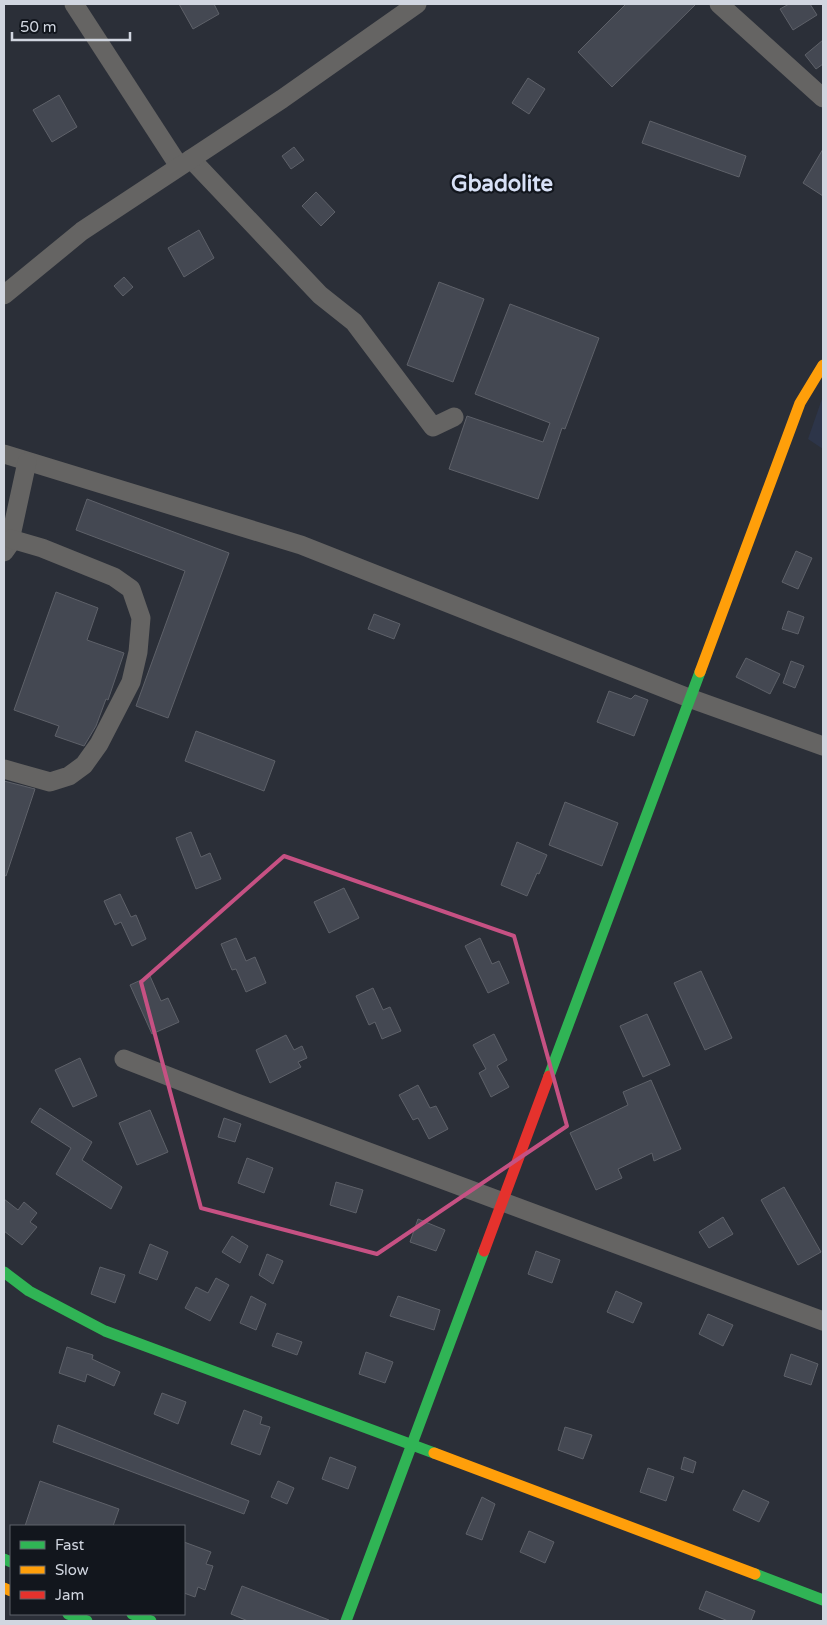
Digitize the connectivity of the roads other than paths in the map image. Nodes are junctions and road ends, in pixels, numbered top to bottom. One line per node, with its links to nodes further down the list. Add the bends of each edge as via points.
1 (74, 4): 5 (street)
2 (417, 4): 5 (street)
3 (718, 4): 4 (street)
4 (823, 98)
5 (185, 163): 6 (street, via 82,231); 8 (street, via 320,295 354,322 433,427)
6 (4, 294)
7 (823, 365): 12 (street, via 800,403)
8 (454, 417)
9 (4, 454): 10 (street)
10 (27, 462): 11 (street); 12 (street, via 301,545)
11 (7, 546): 14 (street, via 42,548 114,577 131,589 141,618 131,682 99,744 84,765 69,776 50,782)
12 (690, 698): 13 (street); 16 (street)
13 (823, 746)
14 (4, 769)
15 (124, 1059): 16 (street)
16 (502, 1202): 18 (street); 19 (street)
17 (4, 1272): 19 (street, via 29,1291 105,1332)
18 (823, 1321)
19 (412, 1445): 20 (street); 25 (street)
20 (823, 1600)
21 (71, 1615): 23 (street)
22 (135, 1615): 24 (street)
23 (87, 1621)
24 (151, 1621)
25 (346, 1621)

